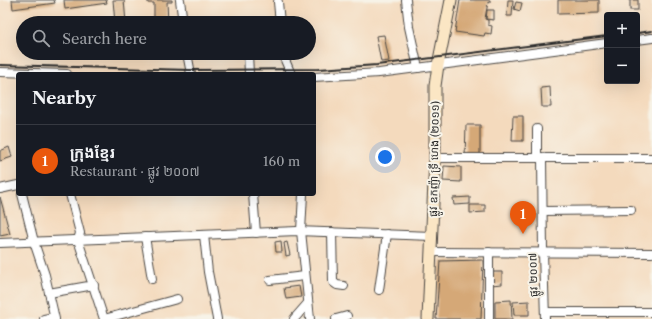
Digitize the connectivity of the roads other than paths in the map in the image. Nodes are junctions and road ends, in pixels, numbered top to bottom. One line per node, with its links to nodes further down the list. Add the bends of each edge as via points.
1 (180, 0): 5 (street)
2 (406, 0): 14 (street)
3 (451, 0): 13 (main road, ផ្លូវ ឧកញ៉ា ទ្រី ហេង (២០១១))
4 (278, 2): 6 (street)
5 (182, 16)
6 (279, 16)
7 (652, 38): 8 (street)
8 (640, 40)
9 (604, 43): 13 (street)
10 (188, 60): 16 (street)
11 (248, 60): 17 (street)
12 (286, 60): 18 (street)
13 (438, 65): 14 (street); 22 (main road, ផ្លូវ ឧកញ៉ា ទ្រី ហេង (២០១១))
14 (418, 68): 20 (street)
15 (0, 72): 19 (street)
16 (191, 72)
17 (249, 72)
18 (290, 72)
19 (16, 73)
20 (316, 77)
21 (537, 129): 23 (street, ផ្លូវ ២០០៧)
22 (435, 158): 23 (street); 38 (main road, ផ្លូវ ឧកញ៉ា ទ្រី ហេង (២០១១))
23 (540, 158): 24 (street); 32 (street, ផ្លូវ ២០០៧)
24 (652, 158)
25 (16, 185): 26 (street)
26 (0, 189)
27 (22, 196): 41 (street)
28 (71, 196): 40 (street, via 80,233)
29 (253, 196): 35 (street)
30 (303, 196): 33 (street)
31 (631, 210): 32 (street)
32 (543, 211): 45 (street, ផ្លូវ ២០០៧)
33 (301, 231): 34 (street); 35 (street); 47 (street)
34 (332, 232): 36 (street); 51 (street, via 333,282)
35 (256, 233): 37 (street)
36 (387, 234): 38 (street); 52 (street)
37 (204, 235): 39 (street); 62 (street)
38 (432, 236): 43 (main road, ផ្លូវ ឧកញ៉ា ទ្រី ហេង (២០១១))
39 (145, 237): 40 (street); 48 (street)
40 (78, 240): 41 (street); 50 (street)
41 (34, 242): 42 (street); 53 (street)
42 (0, 243)
43 (431, 252): 44 (street); 66 (main road, ផ្លូវ ឧកញ៉ា ទ្រី ហេង (២០១១))
44 (489, 252): 45 (street); 67 (street)
45 (543, 252): 46 (street); 57 (street, ផ្លូវ ២០០៧)
46 (652, 253)
47 (305, 276): 49 (street); 55 (street)
48 (152, 279)
49 (270, 280)
50 (94, 285): 53 (street); 61 (street)
51 (344, 286)
52 (379, 290)
53 (49, 293): 59 (street)
54 (177, 299): 61 (street)
55 (308, 303): 63 (street); 64 (street)
56 (651, 312): 57 (street)
57 (545, 315)
58 (346, 316): 65 (street)
59 (55, 318): 60 (street)
60 (44, 319)
61 (104, 319)
62 (217, 319)
63 (294, 319)
64 (310, 319)
65 (336, 319)
66 (428, 319)
67 (489, 319)

